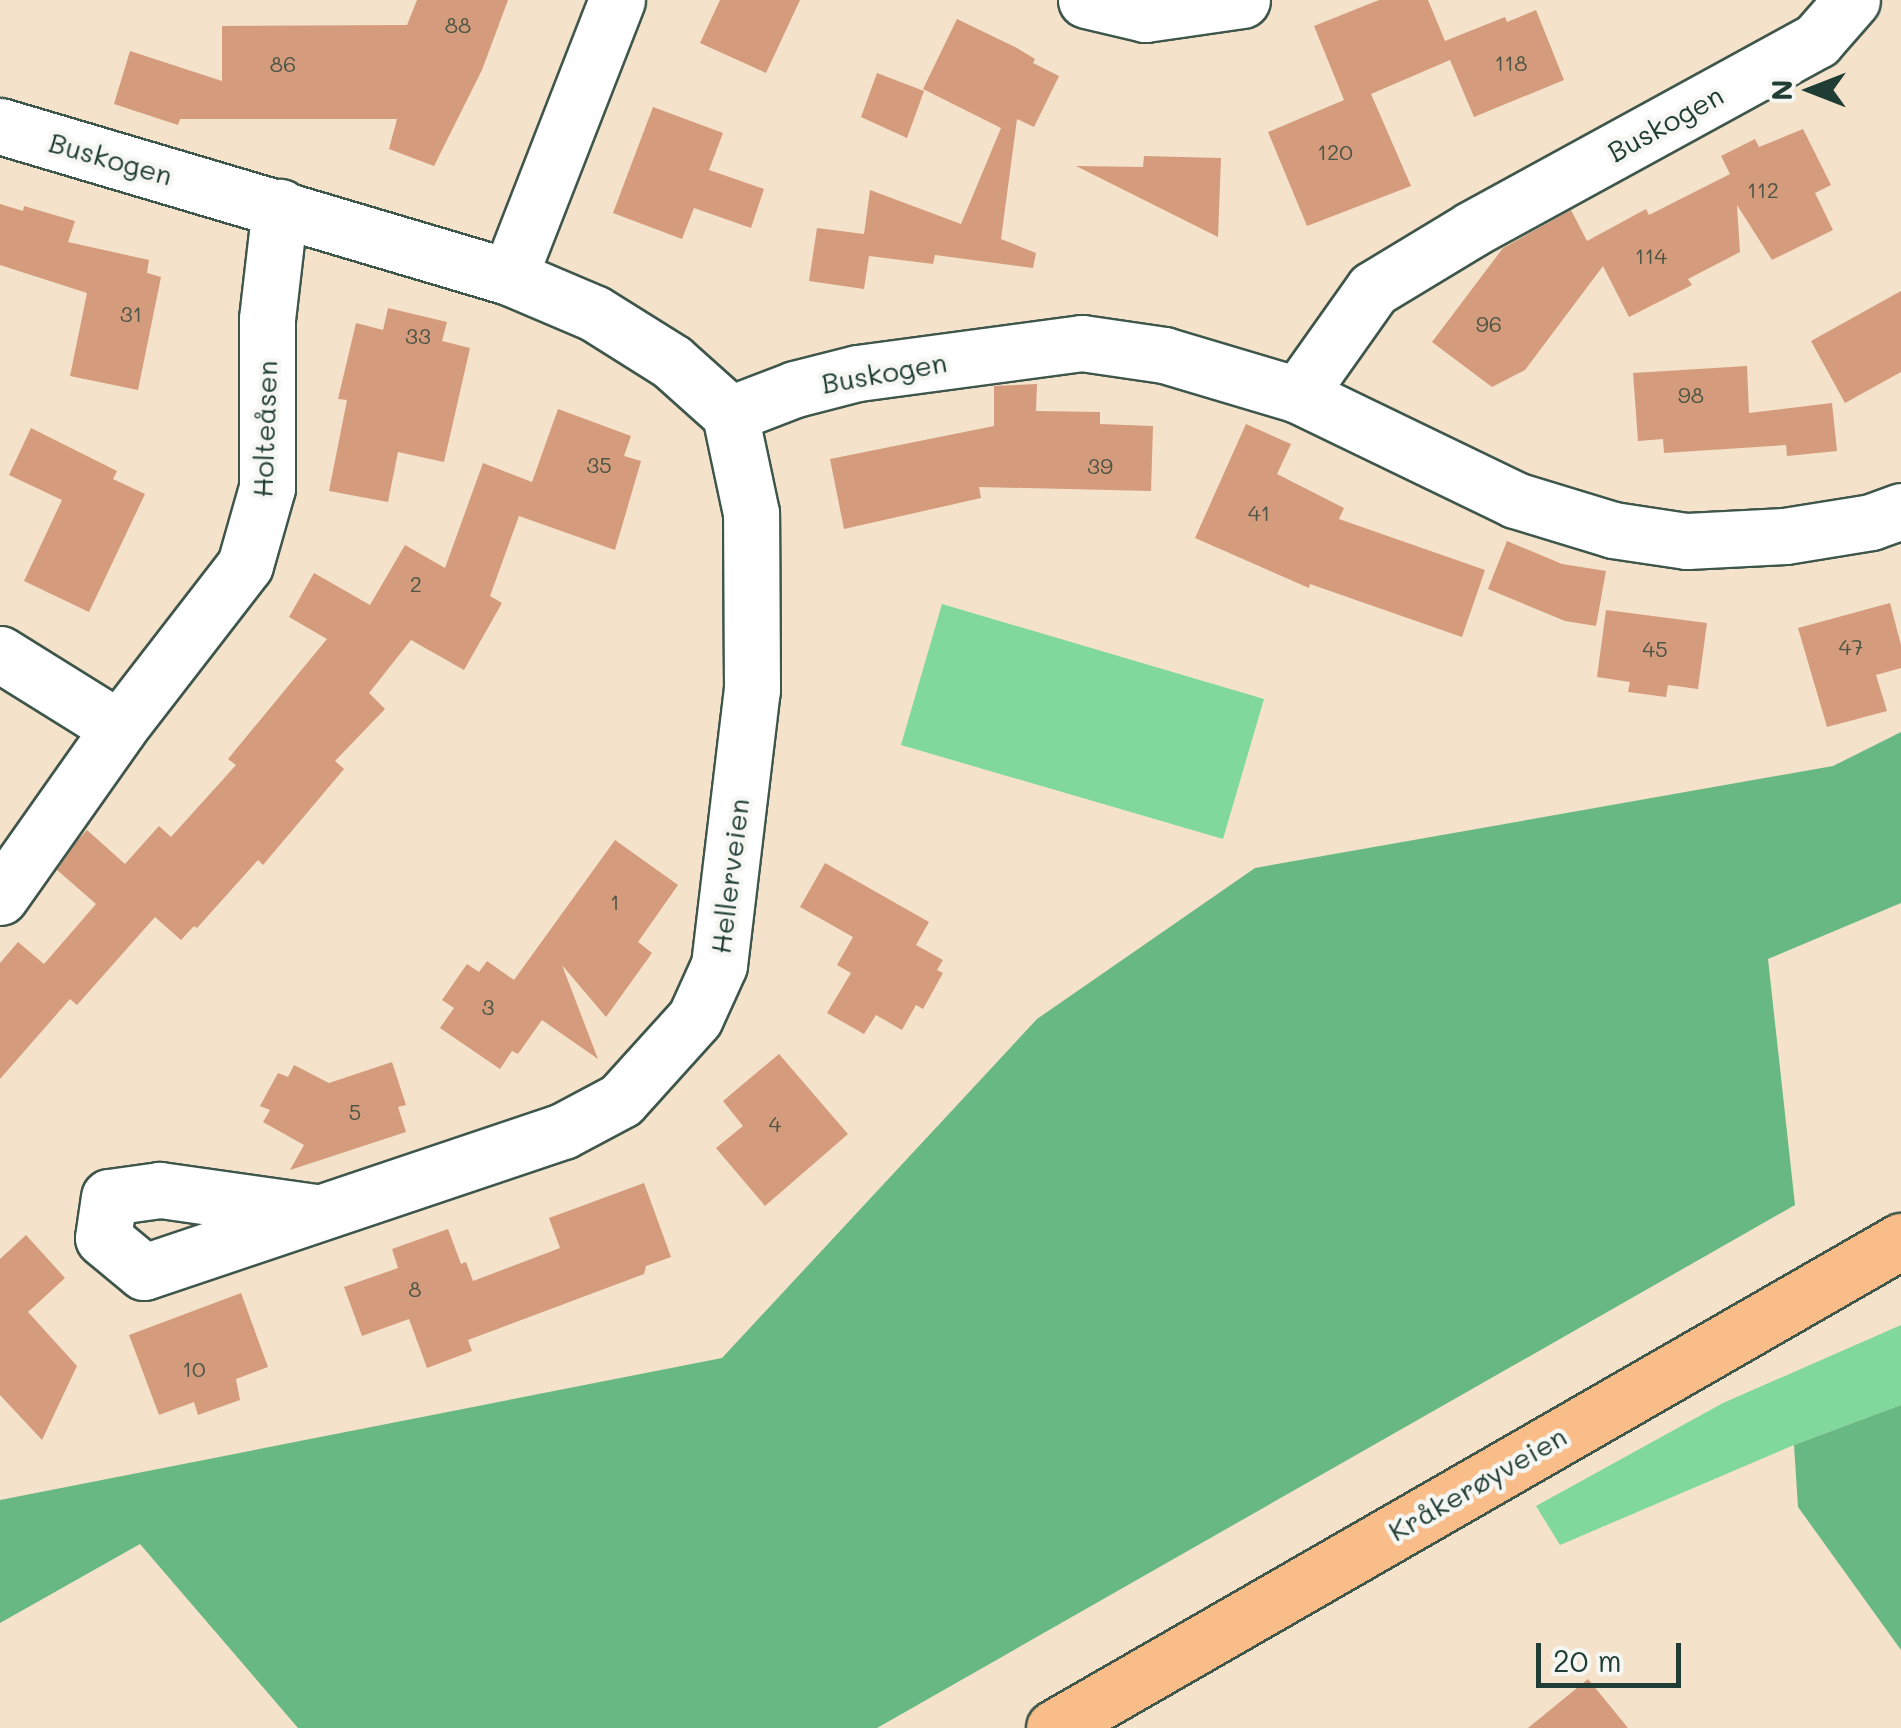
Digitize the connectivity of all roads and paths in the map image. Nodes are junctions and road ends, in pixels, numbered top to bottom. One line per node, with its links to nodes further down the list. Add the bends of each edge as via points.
1 (617, 0): 7 (street)
2 (1086, 0): 3 (street, via 1145,14)
3 (1242, 0)
4 (1852, 0): 8 (street, Buskogen, via 1817,40 1373,290)
5 (0, 126): 6 (street, Buskogen)
6 (280, 207): 7 (street, Buskogen); 12 (street, Holteåsen, via 267,319 267,488 249,550)
7 (509, 277): 9 (street, Buskogen, via 594,313 672,362)
8 (1298, 395): 9 (street, Buskogen, via 1164,355 1082,344 858,373); 10 (street, Buskogen, via 1515,500 1613,530 1688,541 1784,536)
9 (730, 414): 14 (street, Hellerveien, via 751,513 752,690 719,965 695,1018 621,1100 564,1130)
10 (1901, 511)
11 (0, 654): 12 (street)
12 (119, 728): 13 (street, Holteåsen)
13 (0, 897)
14 (315, 1212)
15 (1901, 1240): 16 (main road, Kråkerøyveien)
16 (1054, 1728)

